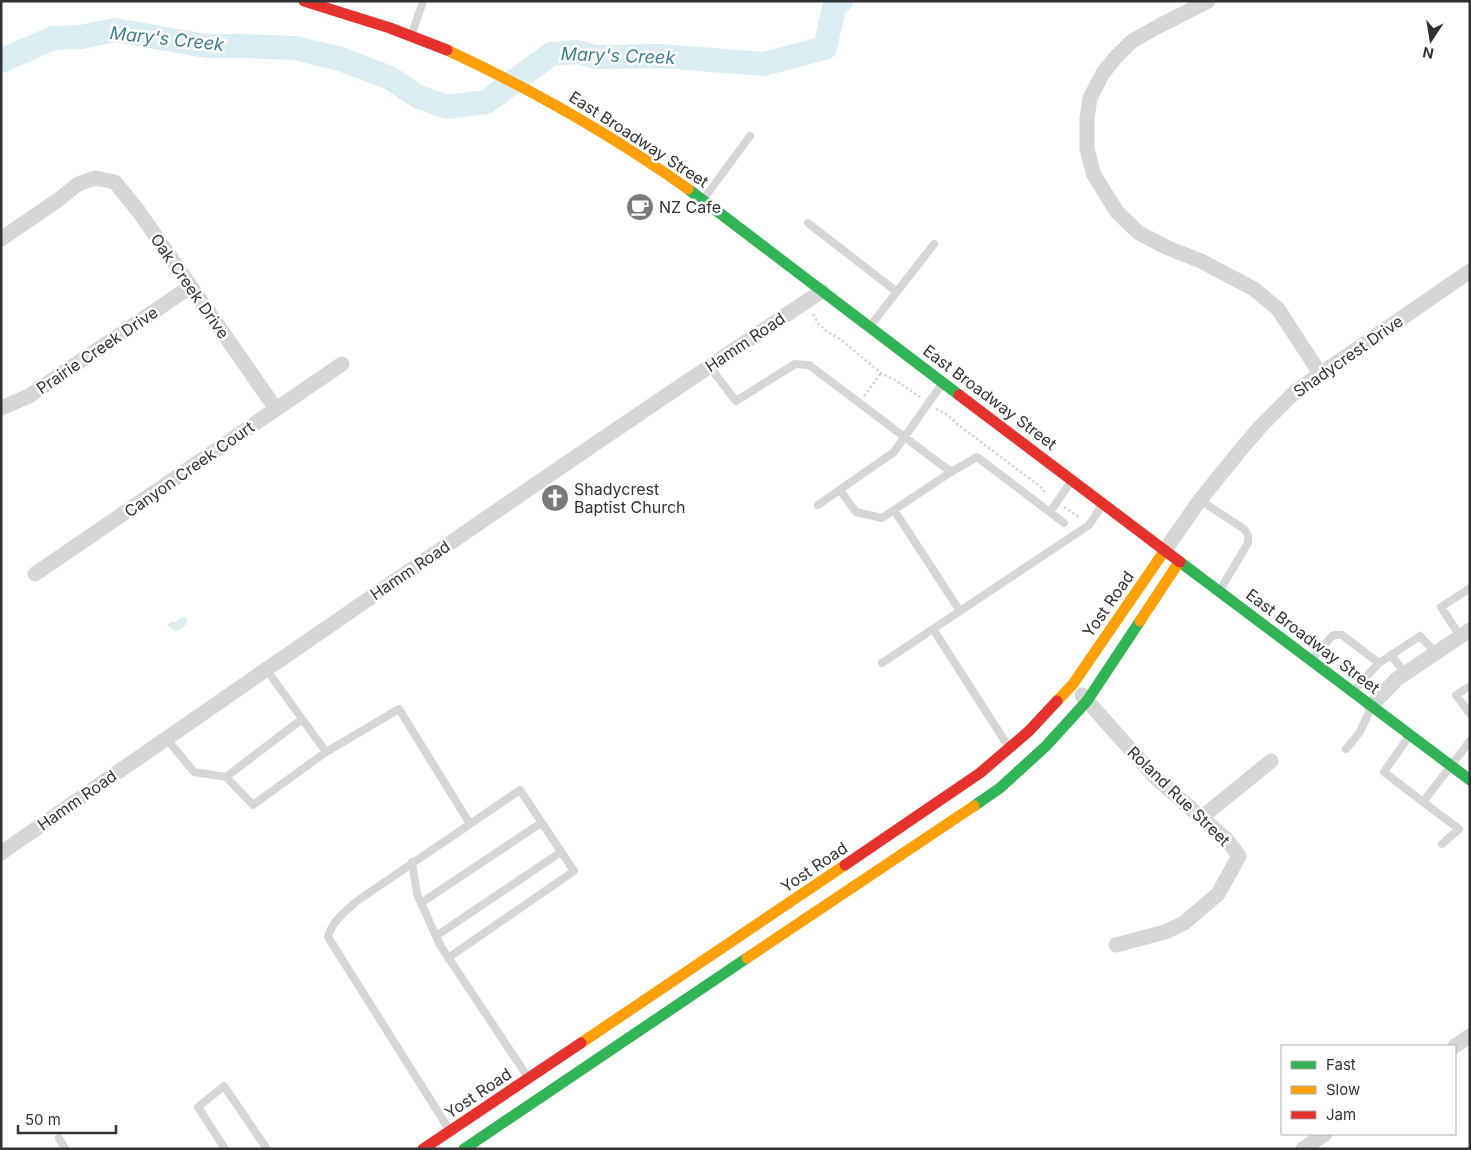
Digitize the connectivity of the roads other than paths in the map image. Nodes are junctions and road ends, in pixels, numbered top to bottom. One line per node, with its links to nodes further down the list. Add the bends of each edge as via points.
1 (304, 1): 4 (main road, East Broadway Street)
2 (424, 1): 4 (lane)
3 (1208, 1): 17 (street, via 1132,41 1103,73 1090,98 1087,118 1087,149 1094,175 1116,212 1139,233 1241,281 1278,309)
4 (411, 36): 6 (main road, East Broadway Street, via 475,63 550,101 636,153)
5 (750, 136): 6 (lane)
6 (703, 199): 12 (main road, East Broadway Street)
7 (808, 223): 13 (lane)
8 (1, 239): 11 (street, Oak Creek Drive, via 78,184 95,178 115,182)
9 (934, 244): 13 (lane)
10 (1470, 271): 17 (street, Shadycrest Drive)
11 (190, 287): 19 (street, Prairie Creek Drive, via 28,396); 20 (street, Oak Creek Drive)
12 (822, 291): 14 (main road, East Broadway Street); 16 (street, Hamm Road)
13 (897, 292): 14 (lane)
14 (870, 327): 18 (main road, East Broadway Street)
15 (342, 364): 20 (street, Canyon Creek Court)
16 (709, 366): 21 (lane, via 736,401 794,364 809,366); 44 (street, Hamm Road)
17 (1321, 375): 25 (street, Shadycrest Drive, via 1296,391 1262,425)
18 (943, 382): 21 (lane); 23 (main road, East Broadway Street)
19 (1, 408)
20 (276, 409): 33 (street, Canyon Creek Court)
21 (905, 437): 22 (lane); 24 (lane, via 894,452)
22 (950, 472): 28 (lane); 29 (lane, via 977,457)
23 (1072, 480): 26 (main road, East Broadway Street); 29 (lane)
24 (840, 490): 27 (lane); 28 (lane, via 856,512 882,518)
25 (1200, 500): 31 (street, Shadycrest Drive); 35 (lane, via 1244,529 1248,536 1248,543)
26 (1103, 503): 31 (main road, East Broadway Street); 36 (lane, via 1089,526)
27 (818, 506)
28 (894, 510): 36 (lane)
29 (1050, 512): 30 (lane)
30 (1064, 523)
31 (1165, 550): 32 (main road, East Broadway Street); 46 (main road, Yost Road)
32 (1179, 562): 35 (main road, East Broadway Street); 49 (main road, Yost Road)
33 (35, 574)
34 (1470, 588): 38 (lane, via 1441,607)
35 (1219, 592): 41 (main road, East Broadway Street)
36 (960, 611): 37 (lane)
37 (933, 629): 42 (lane); 58 (lane)
38 (1465, 633): 39 (street)
39 (1436, 653): 40 (lane, via 1420,636); 45 (street)
40 (1391, 655): 43 (lane); 45 (lane)
41 (1311, 661): 43 (lane, via 1336,634 1342,635); 48 (main road, East Broadway Street)
42 (882, 663)
43 (1378, 663): 48 (lane)
44 (266, 669): 52 (lane); 54 (street, Hamm Road)
45 (1405, 674): 50 (street)
46 (1073, 684): 49 (street, Roland Rue Street); 58 (main road, Yost Road, via 1029,731)
47 (1470, 686): 51 (lane, via 1456,695)
48 (1352, 692): 50 (main road, East Broadway Street)
49 (1087, 701): 58 (main road, Yost Road, via 1046,746); 64 (street, Roland Rue Street, via 1156,778)
50 (1372, 706): 53 (main road, East Broadway Street); 56 (lane, via 1360,732)
51 (1470, 714)
52 (302, 719): 57 (lane); 61 (lane)
53 (1410, 735): 60 (main road, East Broadway Street); 63 (lane, via 1384,772)
54 (166, 738): 61 (lane, via 194,772); 69 (street, Hamm Road)
55 (1470, 741): 60 (lane)
56 (1346, 749)
57 (326, 752): 61 (lane, via 253,805); 66 (lane, via 398,709)
58 (1016, 757): 71 (main road, Yost Road, via 980,773); 72 (main road, Yost Road, via 1000,788)
59 (1272, 761): 64 (street)
60 (1451, 766): 62 (main road, East Broadway Street); 63 (lane)
61 (226, 777)
62 (1470, 780)
63 (1422, 802): 67 (lane, via 1459,830)
64 (1201, 818): 75 (street, Roland Rue Street, via 1227,840 1239,856 1218,894 1184,923 1166,932)
65 (542, 823): 66 (lane, via 520,790); 68 (lane); 73 (lane)
66 (470, 824): 70 (lane)
67 (1442, 844)
68 (561, 852): 74 (lane); 76 (lane, via 574,871)
69 (1, 853)
70 (412, 862): 73 (lane, via 416,894); 82 (lane, via 357,901 336,921 328,937)
71 (844, 866): 72 (main road); 77 (main road, Yost Road)
72 (857, 885): 78 (main road, Yost Road)
73 (421, 903): 74 (lane)
74 (436, 936): 76 (lane)
75 (1116, 944)
76 (448, 958): 81 (lane)
77 (639, 1004): 78 (main road); 81 (main road, Yost Road)
78 (651, 1023): 89 (main road, Yost Road)
79 (1470, 1036): 80 (street)
80 (1456, 1045)
81 (528, 1078): 82 (main road, Yost Road)
82 (450, 1131): 88 (main road, Yost Road)
83 (1324, 1135): 90 (street)
84 (59, 1138): 85 (lane)
85 (65, 1149)
86 (225, 1149): 87 (lane, via 198,1107 224,1086)
87 (267, 1149)
88 (424, 1149)
89 (464, 1149)
90 (1303, 1149)

